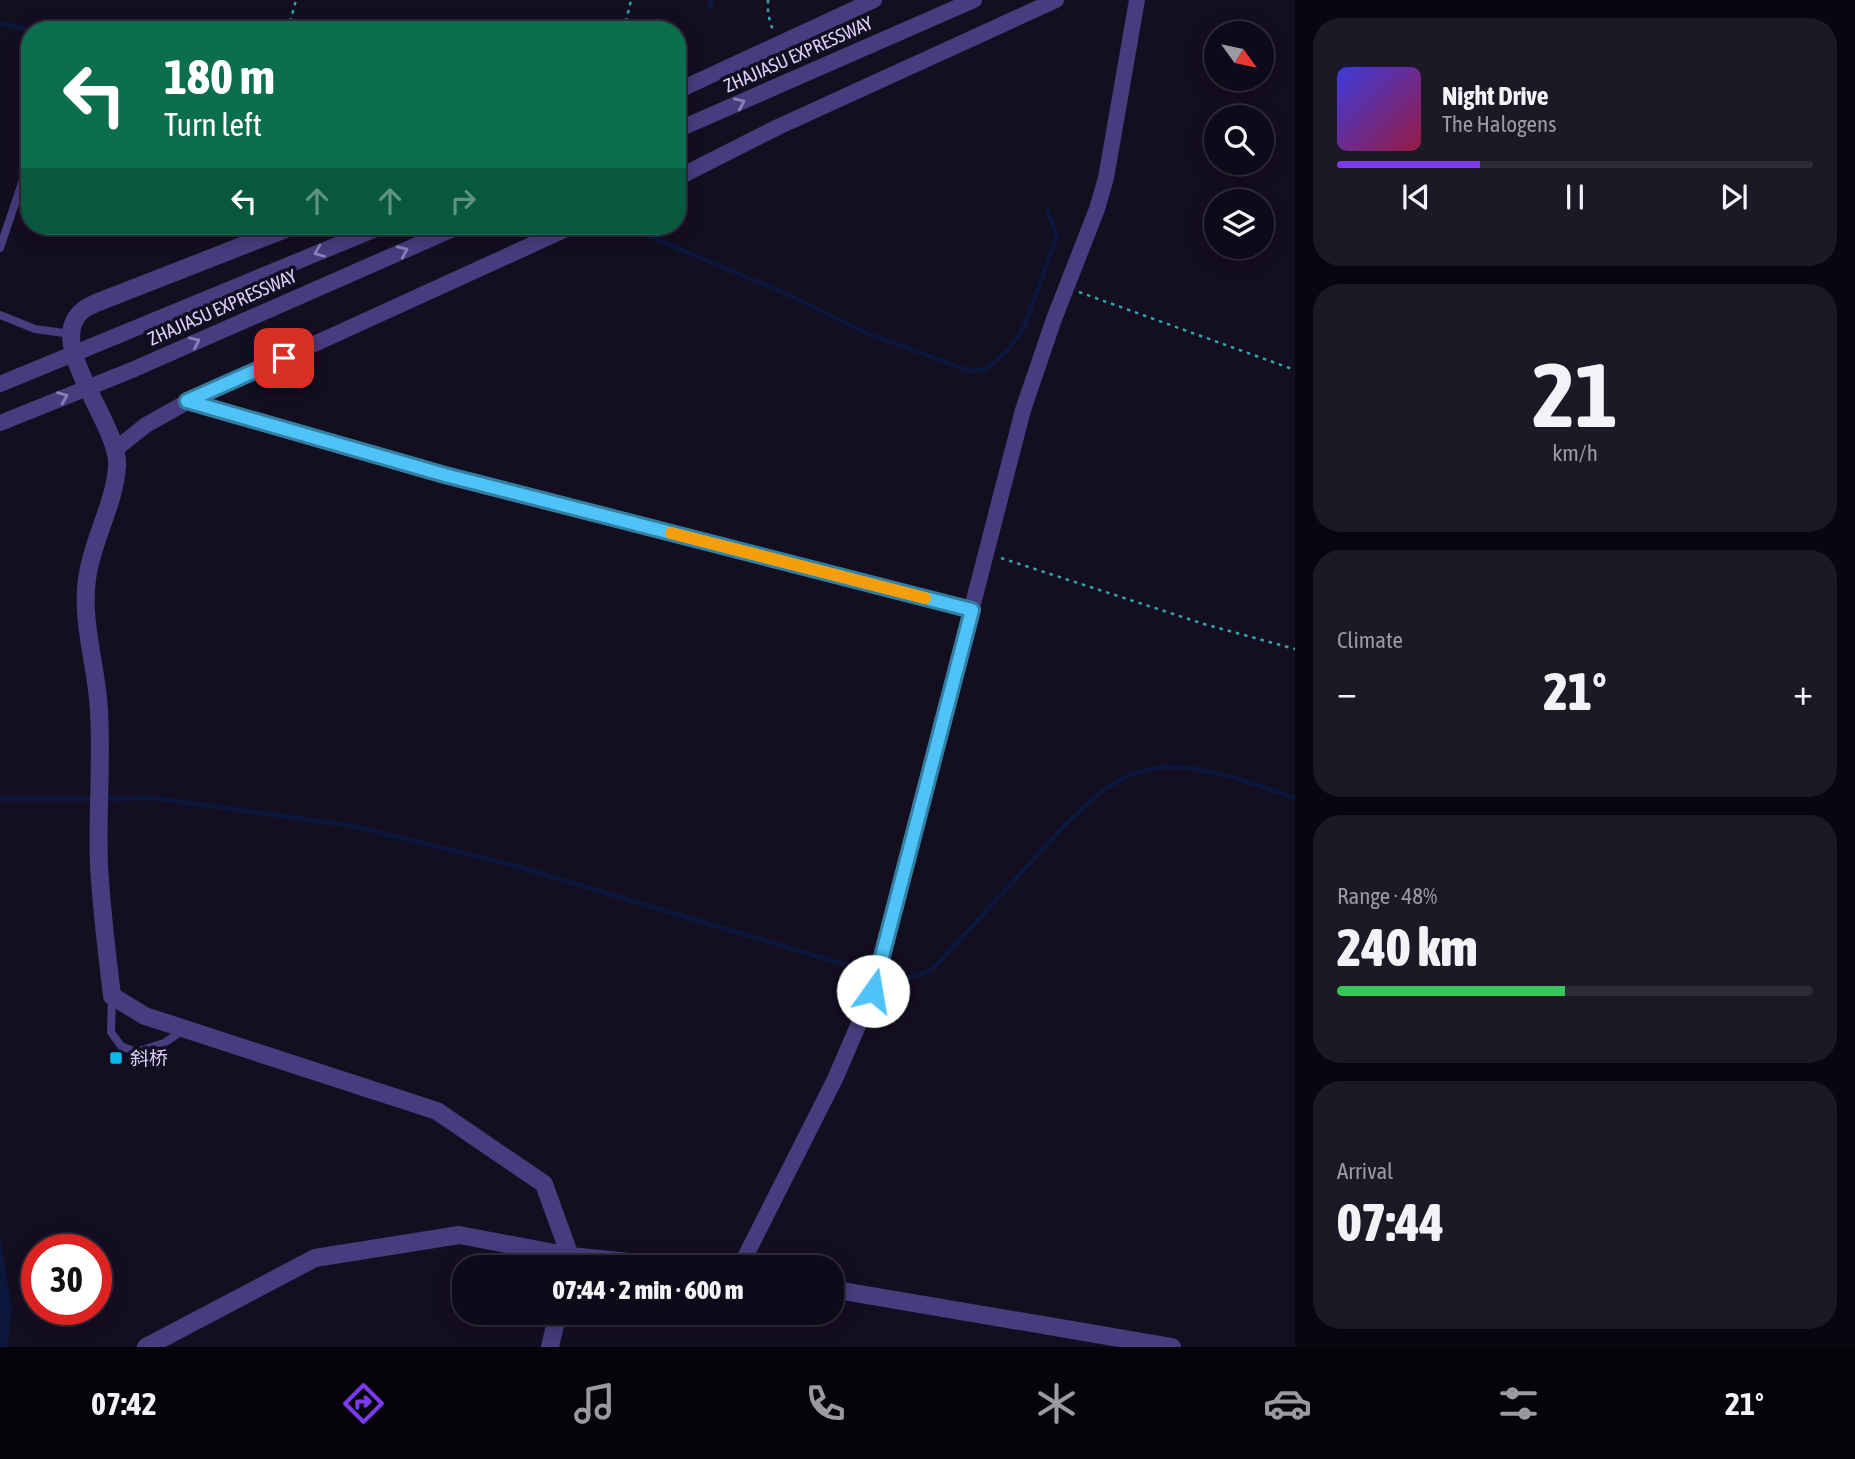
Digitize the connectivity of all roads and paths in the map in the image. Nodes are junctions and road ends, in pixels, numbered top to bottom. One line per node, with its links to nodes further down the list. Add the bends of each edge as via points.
1 (296, 0): 8 (path)
2 (631, 0): 9 (path)
3 (768, 0): 10 (path)
4 (874, 0): 10 (street, ZHAJIASU EXPRESSWAY)
5 (974, 0): 12 (street, ZHAJIASU EXPRESSWAY, one-way to 5)
6 (1056, 0): 13 (street)
7 (1137, 0): 20 (street, via 1106,178)
8 (290, 21)
9 (626, 21)
10 (779, 44): 11 (street, ZHAJIASU EXPRESSWAY)
11 (686, 87)
12 (686, 126)
13 (686, 173)
14 (21, 186): 19 (lane)
15 (270, 235): 22 (street, via 96,303 74,320)
16 (361, 235): 24 (street, ZHAJIASU EXPRESSWAY, one-way to 24, bridge)
17 (440, 235): 26 (street, ZHAJIASU EXPRESSWAY, one-way to 17, bridge)
18 (553, 235): 25 (street)
19 (0, 248)
20 (1066, 287): 23 (path); 28 (street, via 1023,410)
21 (0, 315): 22 (lane, via 36,329)
22 (71, 334): 27 (street, via 77,365)
23 (1295, 370)
24 (0, 384)
25 (187, 401): 27 (street); 29 (street, via 445,475)
26 (0, 423)
27 (117, 448): 31 (street, via 115,486 87,580 100,710 99,865)
28 (986, 552): 29 (street); 30 (path)
29 (972, 610): 35 (street, via 873,991 835,1079)
30 (1295, 649)
31 (112, 996): 32 (street, via 145,1016); 32 (lane, via 111,1032 121,1046 136,1052 164,1043)
32 (185, 1029): 34 (street, via 437,1111 544,1184)
33 (544, 1255): 38 (street, via 459,1235 315,1258)
34 (567, 1255)
35 (746, 1255)
36 (844, 1291): 40 (street)
37 (555, 1325): 39 (street)
38 (146, 1347)
39 (550, 1347)
40 (1172, 1347)

